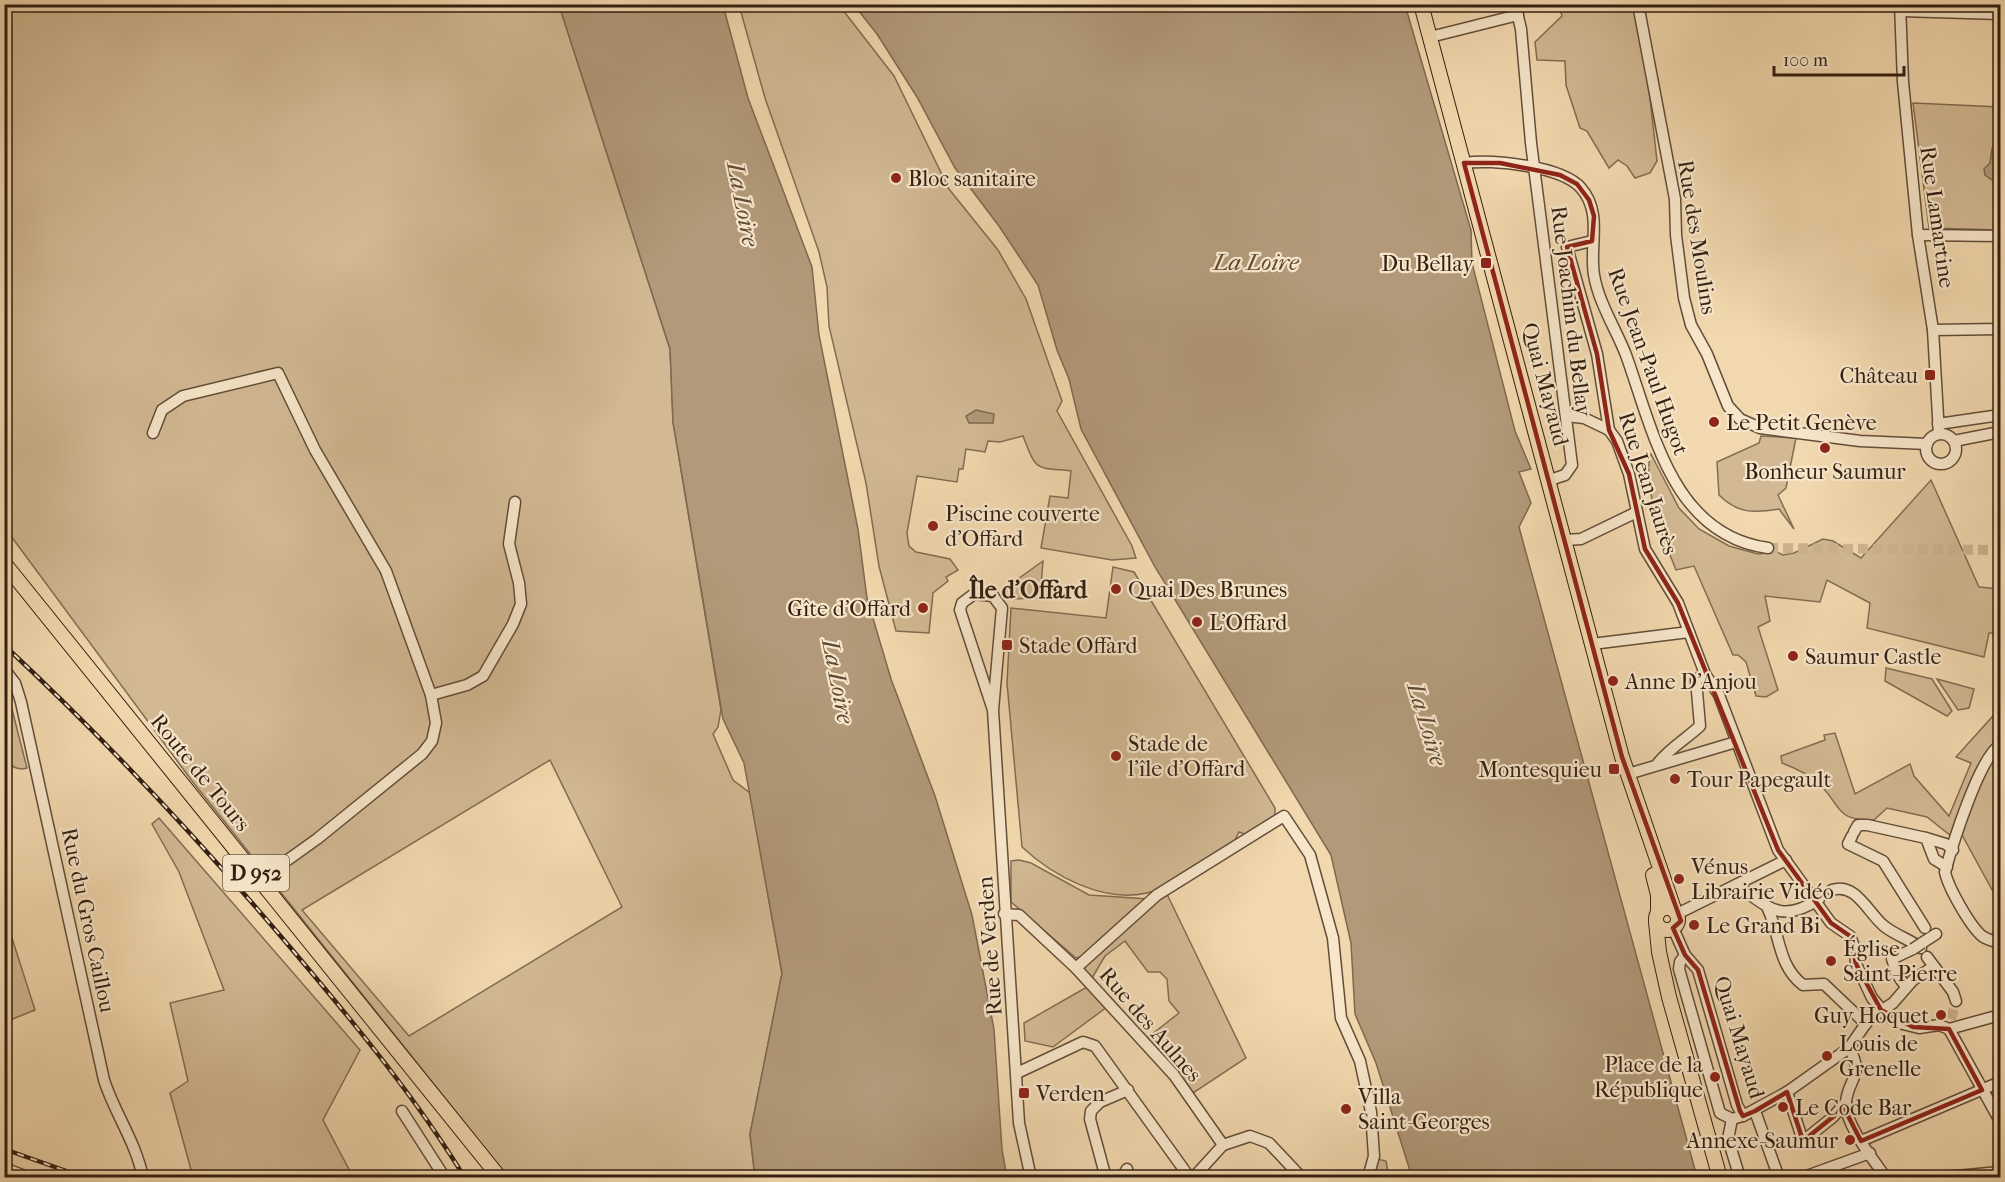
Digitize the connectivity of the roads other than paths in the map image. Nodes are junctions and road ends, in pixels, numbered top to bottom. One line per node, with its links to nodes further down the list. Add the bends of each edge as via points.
1 (1421, 4): 6 (main road, Quai Mayaud)
2 (1638, 4): 21 (street, Rue des Moulins, via 1675,199 1684,298 1691,325 1728,406 1740,419 1760,428 1860,441)
3 (1901, 8): 5 (street); 9 (street, Rue Lamartine, via 1903,82)
4 (1516, 10): 6 (street); 8 (street, Rue Joachim du Bellay)
5 (2001, 14)
6 (1430, 37): 7 (main road, Quai Mayaud)
7 (1464, 162): 8 (street, Rue Jean-Paul Hugot); 22 (main road, Quai Mayaud)
8 (1535, 169): 11 (street, Rue Jean-Paul Hugot, via 1566,177 1582,189 1593,211); 15 (street, Rue Joachim du Bellay)
9 (1918, 235): 10 (street); 13 (street, Rue Lamartine)
10 (2001, 236)
11 (1592, 241): 17 (street, Rue Jean Jaurès, via 1567,247 1597,354); 26 (street, Rue Jean-Paul Hugot, via 1598,292 1673,481 1708,523 1743,542)
12 (2001, 329): 13 (street)
13 (1933, 330): 16 (street, Rue Lamartine)
14 (2001, 415): 16 (street)
15 (1566, 417): 17 (street, via 1584,418); 22 (street, Rue Joachim du Bellay, via 1572,465 1565,475)
16 (1938, 429): 20 (street); 21 (street)
17 (1609, 430): 24 (street, Rue Jean Jaurès, via 1629,474)
18 (2001, 432): 20 (street)
19 (153, 433): 32 (street, via 162,410 183,396 278,373 321,460 386,571)
20 (1954, 441): 21 (street, via 1955,455 1944,464 1931,461)
21 (1927, 444)
22 (1550, 480): 25 (main road, Quai Mayaud)
23 (515, 502): 32 (street, via 509,544 521,604 513,624 483,676 466,686)
24 (1637, 512): 25 (street, via 1581,539); 28 (street, Rue Jean Jaurès, via 1645,549 1678,603)
25 (1566, 540): 29 (main road, Quai Mayaud)
26 (1767, 548)
27 (4, 563): 42 (main road, Route de Tours / D 952)
28 (1689, 632): 29 (street); 31 (street, Rue Jean Jaurès)
29 (1592, 644): 37 (main road, Quai Mayaud)
30 (4, 669): 81 (street, Rue du Gros Caillou, via 15,683 21,702 104,1080 137,1153)
31 (1705, 674): 34 (street, Rue Jean Jaurès, via 1719,695); 36 (street, via 1696,680 1700,726)
32 (431, 695): 42 (street, via 436,723 432,741 422,754)
33 (993, 710): 33 (street, via 1002,608 993,596 974,594 962,603 960,610); 47 (street, Rue de Verden)
34 (1736, 742): 36 (street); 40 (street, Rue Jean Jaurès, via 1778,850)
35 (2001, 745): 39 (street, via 1990,755 1977,778)
36 (1658, 763): 37 (street)
37 (1628, 774): 48 (main road, Quai Mayaud, via 1658,895); 49 (main road, Quai Mayaud)
38 (1926, 838): 39 (street); 41 (street, via 1934,859); 50 (street, via 1858,825 1848,844 1883,861)
39 (1953, 850): 41 (street)
40 (1786, 860): 43 (street); 45 (street, Rue Jean Jaurès)
41 (1947, 867): 51 (street, via 1949,884 1972,923 1989,940)
42 (261, 879): 83 (main road, Route de Tours / D 952)
43 (1736, 885): 46 (street); 49 (street)
44 (1832, 890): 50 (street, via 1843,888 1851,892 1885,926)
45 (1817, 900): 46 (street, via 1799,911); 58 (street, Rue Jean Jaurès, via 1831,923 1850,936 1856,964)
46 (1768, 909): 60 (street, via 1791,974 1803,985 1824,984)
47 (1004, 914): 55 (street, Rue des Aulnes, via 1019,915); 63 (street, Rue de Verden)
48 (1657, 917): 49 (main road, via 1662,929); 49 (main road, via 1666,908); 52 (main road, Quai Mayaud)
49 (1674, 921): 52 (main road); 53 (street, Quai Mayaud)
50 (1926, 941): 54 (street); 56 (street, via 1892,958)
51 (2001, 943)
52 (1659, 952): 89 (main road, Quai Mayaud)
53 (1685, 955): 71 (street, Quai Mayaud, via 1698,970); 72 (street, via 1679,969 1720,1113)
54 (1934, 967): 56 (street, Quai Mayaud); 57 (street)
55 (1076, 968): 75 (street, Rue des Aulnes, via 1174,1076); 88 (street, via 1157,895 1284,816 1310,855 1333,938 1341,1018 1360,1061 1371,1112 1374,1156)
56 (1906, 987): 58 (street, Quai Mayaud)
57 (1956, 1001)
58 (1881, 1010): 60 (street, Quai Mayaud); 61 (street, via 1913,1027)
59 (2001, 1015): 61 (street)
60 (1866, 1024): 62 (street, Quai Mayaud)
61 (1950, 1024): 66 (street)
62 (1849, 1048): 67 (street, Quai Mayaud); 68 (street, via 1857,1073)
63 (1017, 1073): 65 (street, via 1083,1042 1095,1046); 84 (street, Rue de Verden, via 1019,1123)
64 (2001, 1082): 66 (street)
65 (1128, 1090): 85 (street, via 1100,1102 1091,1111); 86 (street)
66 (1982, 1090): 73 (street); 74 (street)
67 (1787, 1092): 68 (street, via 1803,1141); 70 (street, Quai Mayaud)
68 (1846, 1102): 74 (street)
69 (402, 1111): 82 (street)
70 (1755, 1111): 71 (street, Quai Mayaud); 91 (street)
71 (1743, 1116): 72 (street)
72 (1732, 1119): 90 (street, via 1728,1139)
73 (2001, 1121)
74 (1861, 1141): 76 (street)
75 (1223, 1145): 86 (street); 87 (street, via 1250,1136 1269,1143)
76 (1870, 1153): 92 (street); 93 (street)
77 (4, 1168): 80 (street)
78 (2001, 1172): 79 (street)
79 (1988, 1175): 94 (street)
80 (30, 1178)
81 (143, 1178)
82 (445, 1178)
83 (500, 1178)
84 (1031, 1178)
85 (1106, 1178)
86 (1192, 1178)
87 (1302, 1178)
88 (1368, 1178)
89 (1720, 1178)
90 (1740, 1178)
91 (1779, 1178)
92 (1801, 1178)
93 (1886, 1178)
94 (1934, 1178)

